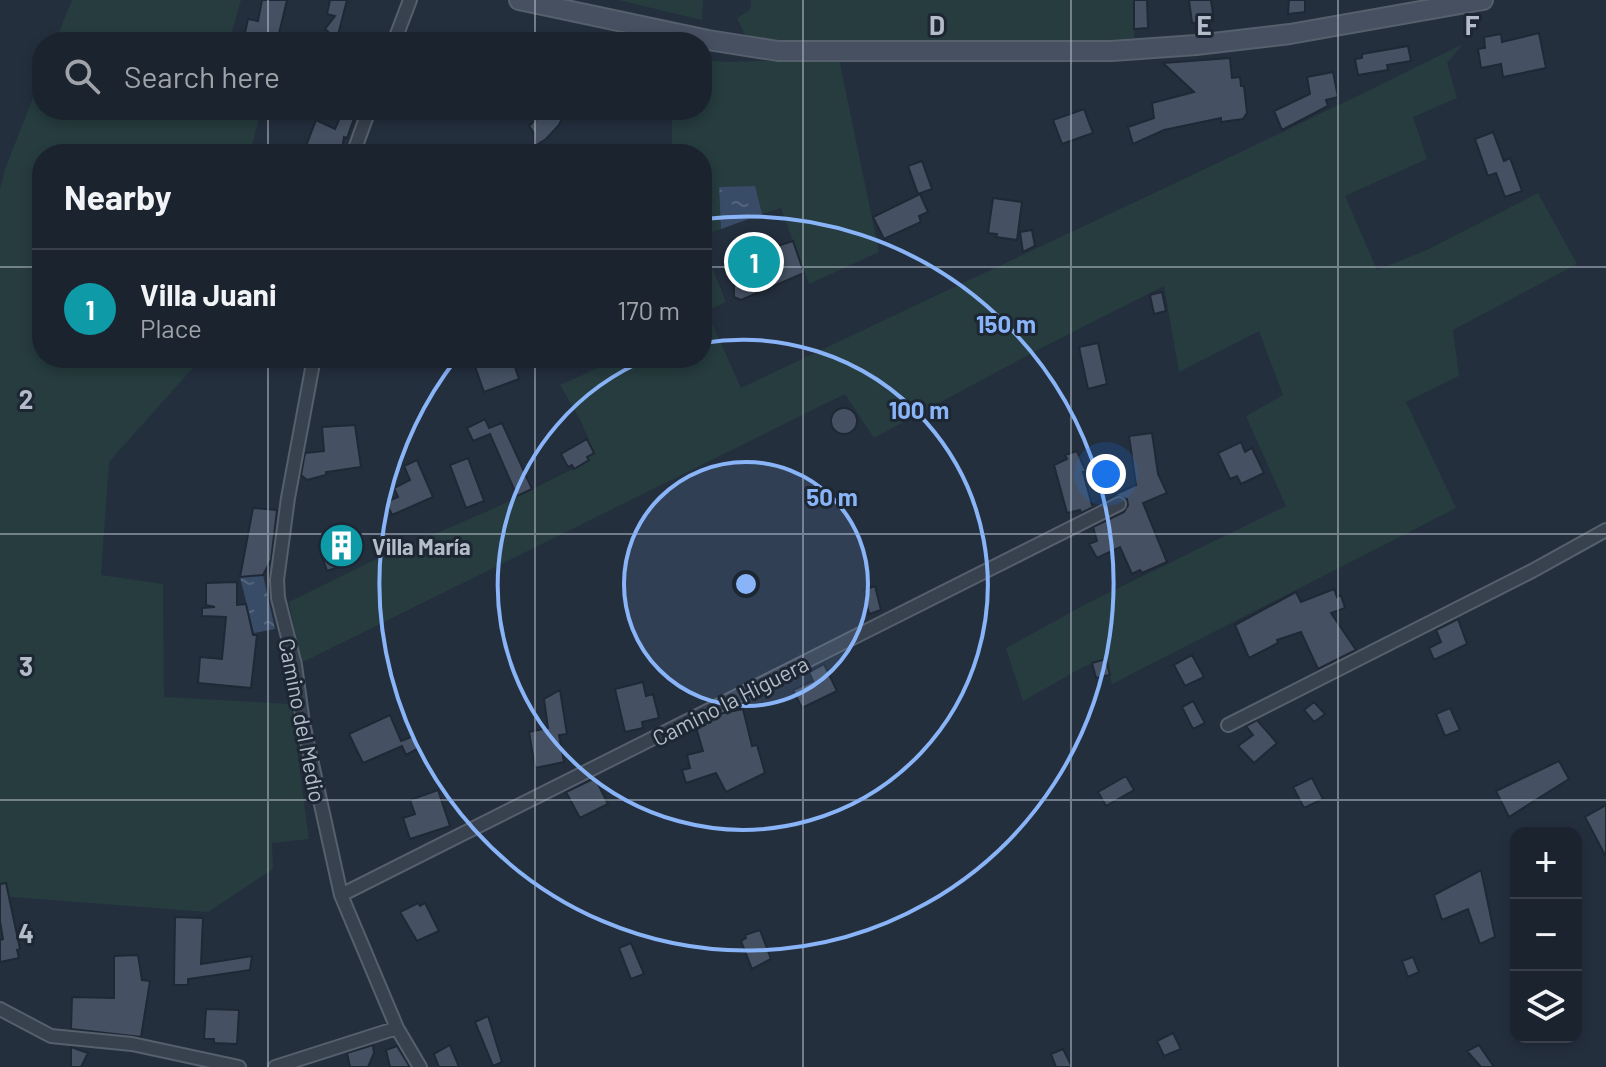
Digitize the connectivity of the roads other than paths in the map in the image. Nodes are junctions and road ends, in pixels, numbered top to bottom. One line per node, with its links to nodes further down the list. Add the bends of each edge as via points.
1 (410, 0): 4 (street)
2 (519, 0): 5 (main road)
3 (1483, 0): 6 (main road, via 1290,34 1112,51 778,51)
4 (398, 32)
5 (670, 32)
6 (712, 41)
7 (365, 120): 8 (street)
8 (357, 144)
9 (312, 368): 13 (street, Camino del Medio, via 277,580)
10 (1119, 504): 13 (street, Camino la Higuera)
11 (1606, 530): 12 (street)
12 (1228, 725)
13 (341, 895): 15 (street, Camino del Medio)
14 (0, 1009): 16 (street, via 51,1036 132,1044)
15 (397, 1028): 17 (street); 18 (street, Camino del Medio)
16 (239, 1067)
17 (275, 1067)
18 (420, 1067)

